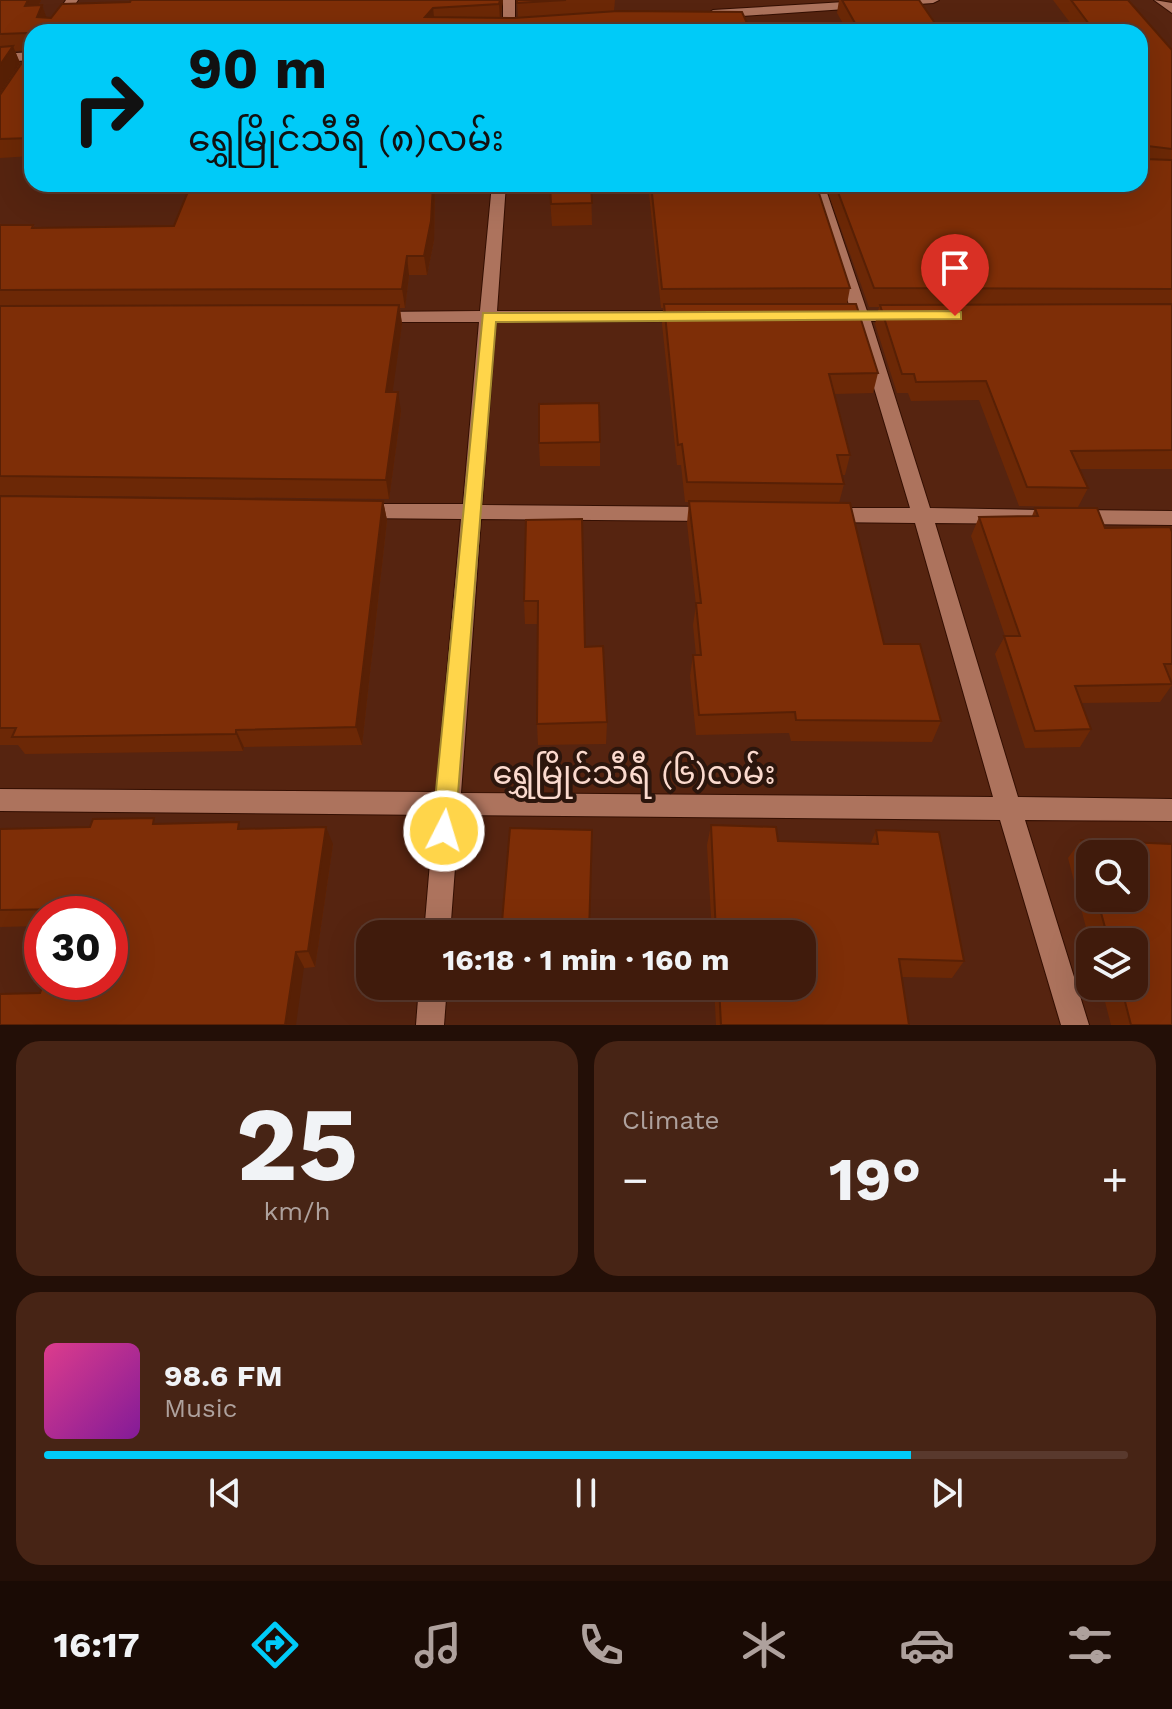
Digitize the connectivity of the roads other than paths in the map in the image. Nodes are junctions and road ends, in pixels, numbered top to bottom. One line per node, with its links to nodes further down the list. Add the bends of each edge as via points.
1 (72, 0): 7 (street)
2 (509, 0): 8 (street)
3 (933, 0): 6 (street)
4 (1160, 0): 5 (street)
5 (1172, 9)
6 (697, 15)
7 (56, 24)
8 (510, 24)
9 (0, 58): 10 (street)
10 (24, 62)
11 (498, 192): 18 (street)
12 (820, 192): 15 (street)
13 (706, 316): 18 (street)
14 (815, 316): 15 (street)
15 (862, 316): 16 (street); 23 (street)
16 (924, 316)
17 (362, 317): 18 (street)
18 (488, 317): 20 (street)
19 (347, 510): 20 (street)
20 (473, 512): 21 (street); 26 (street)
21 (737, 514)
22 (814, 515): 23 (street)
23 (923, 516): 24 (street); 27 (street)
24 (1172, 518)
25 (0, 800): 26 (street, ရွှေမြိုင်သီရီ (၆)လမ်း)
26 (445, 805): 27 (street, ရွှေမြိုင်သီရီ (၆)လမ်း); 29 (street)
27 (1007, 809): 28 (street, ရွှေမြိုင်သီရီ (၆)လမ်း); 32 (street)
28 (1172, 810)
29 (438, 920)
30 (432, 1000): 31 (street)
31 (430, 1025)
32 (1075, 1025)

